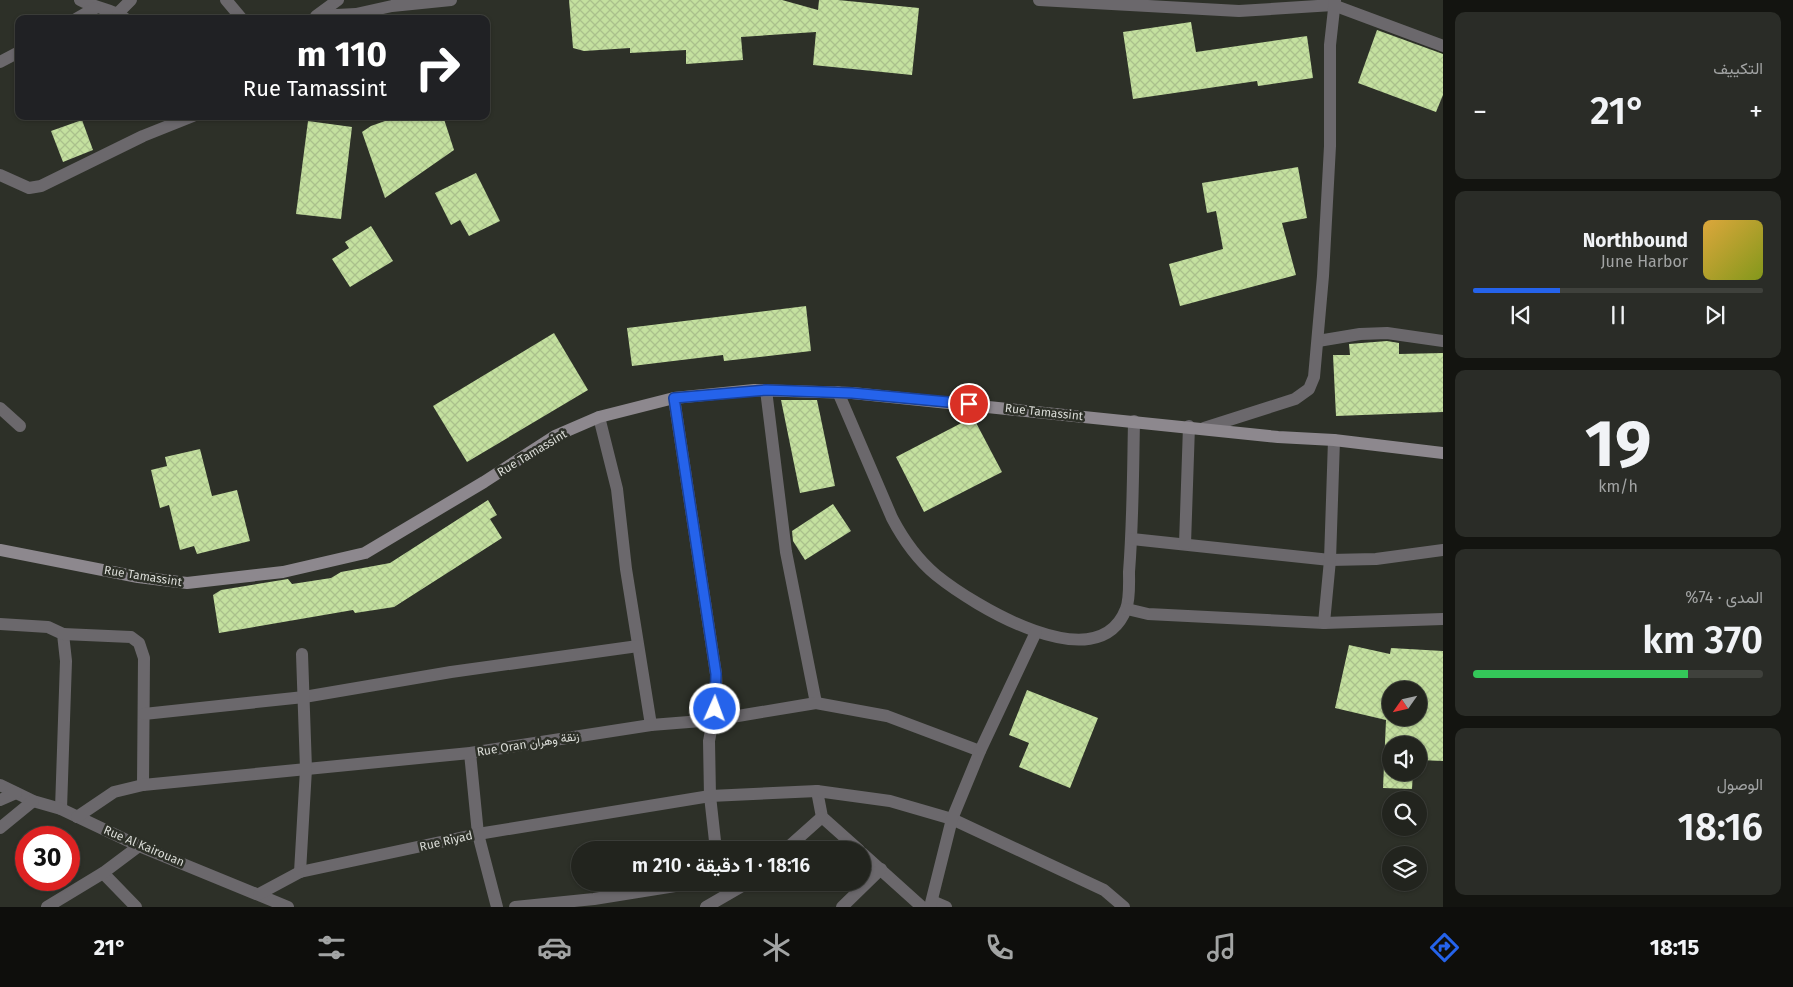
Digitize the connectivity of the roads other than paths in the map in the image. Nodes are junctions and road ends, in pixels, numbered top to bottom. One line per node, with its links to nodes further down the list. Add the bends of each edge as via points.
1 (80, 0): 11 (street)
2 (131, 0): 14 (street)
3 (226, 0): 15 (street)
4 (338, 0): 16 (street)
5 (450, 0): 17 (street)
6 (1039, 0): 7 (street)
7 (1098, 2): 8 (street)
8 (1176, 3): 10 (street)
9 (1334, 3): 10 (street); 18 (street); 24 (street, via 1328,88 1330,146)
10 (1241, 5)
11 (95, 8): 12 (street); 13 (street)
12 (83, 15)
13 (119, 15)
14 (123, 15)
15 (239, 15)
16 (317, 15)
17 (342, 15)
18 (1443, 46)
19 (15, 54): 20 (street)
20 (0, 62)
21 (182, 120): 22 (street, via 41,186 29,188)
22 (0, 175)
23 (1443, 341): 24 (street, via 1387,333 1360,334)
24 (1318, 342): 33 (street, via 1314,377 1309,389 1295,400)
25 (766, 390): 26 (main road, Rue Tamassint); 27 (main road, Rue Tamassint); 50 (street, via 786,552)
26 (838, 392): 30 (main road, Rue Tamassint); 45 (street, via 901,536 936,574 961,592 1006,619)
27 (674, 398): 29 (main road, Rue Tamassint); 52 (street, via 716,674)
28 (0, 408): 31 (street)
29 (599, 418): 38 (main road, Rue Tamassint, via 555,436 365,553 283,572 187,583 138,577); 47 (street, via 617,489)
30 (1134, 421): 32 (main road, Rue Tamassint); 36 (street)
31 (20, 426)
32 (1189, 426): 33 (main road, Rue Tamassint); 37 (street)
33 (1204, 428): 34 (main road, Rue Tamassint)
34 (1334, 440): 35 (main road, Rue Tamassint); 40 (street)
35 (1443, 453)
36 (1132, 540): 37 (street); 41 (street)
37 (1185, 544): 40 (street)
38 (0, 550)
39 (1443, 550): 40 (street, via 1376,559)
40 (1330, 560): 43 (street)
41 (1127, 609): 43 (street, via 1148,614); 45 (street, via 1108,633 1094,639 1050,637)
42 (1443, 618): 43 (street)
43 (1324, 623)
44 (0, 624): 46 (street, via 48,627)
45 (1036, 632): 54 (street)
46 (63, 634): 51 (street, via 130,637 139,643 144,658); 64 (street, via 66,661)
47 (638, 646): 49 (street, via 451,672); 53 (street)
48 (302, 654): 49 (street)
49 (304, 697): 51 (street); 56 (street)
50 (816, 703): 52 (street, Rue Oran زنقة وهران); 54 (street, Rue Oran زنقة وهران, via 886,716)
51 (144, 714): 58 (street)
52 (714, 720): 53 (street, Rue Oran زنقة وهران); 61 (street, via 709,741)
53 (651, 725): 55 (street, Rue Oran زنقة وهران)
54 (980, 751): 67 (street)
55 (470, 753): 56 (street, Rue Oran زنقة وهران); 69 (street)
56 (306, 769): 58 (street, Rue Oran زنقة وهران); 76 (street)
57 (0, 785): 60 (street, Rue Al Kairouan)
58 (143, 785): 65 (street, Rue Oran زنقة وهران, via 114,792)
59 (816, 791): 61 (street, Rue Riyad); 66 (street); 67 (street, Rue Riyad, via 890,801)
60 (16, 794): 62 (street); 63 (street, Rue Al Kairouan)
61 (710, 796): 69 (street, Rue Riyad); 70 (street)
62 (0, 800)
63 (33, 801): 64 (street, Rue Al Kairouan); 68 (street)
64 (61, 809): 65 (street, Rue Al Kairouan)
65 (77, 817): 73 (street, Rue Al Kairouan)
66 (822, 817): 71 (street); 72 (street)
67 (952, 819): 82 (street); 90 (street, Rue Riyad, via 1104,890)
68 (0, 828)
69 (478, 834): 76 (street, Rue Riyad); 85 (street)
70 (715, 841)
71 (795, 841)
72 (849, 841)
73 (139, 846): 77 (street); 80 (street, Rue Al Kairouan)
74 (871, 861): 75 (street)
75 (880, 869): 82 (street); 88 (street)
76 (300, 872): 80 (street, Rue Riyad)
77 (103, 873): 81 (street); 83 (street)
78 (644, 891): 86 (street)
79 (735, 891): 87 (street)
80 (259, 894): 84 (street, Rue Al Kairouan)
81 (54, 905)
82 (928, 905): 89 (street)
83 (136, 907)
84 (288, 907)
85 (497, 907)
86 (515, 907)
87 (706, 907)
88 (842, 907)
89 (946, 907)
90 (1124, 907)

